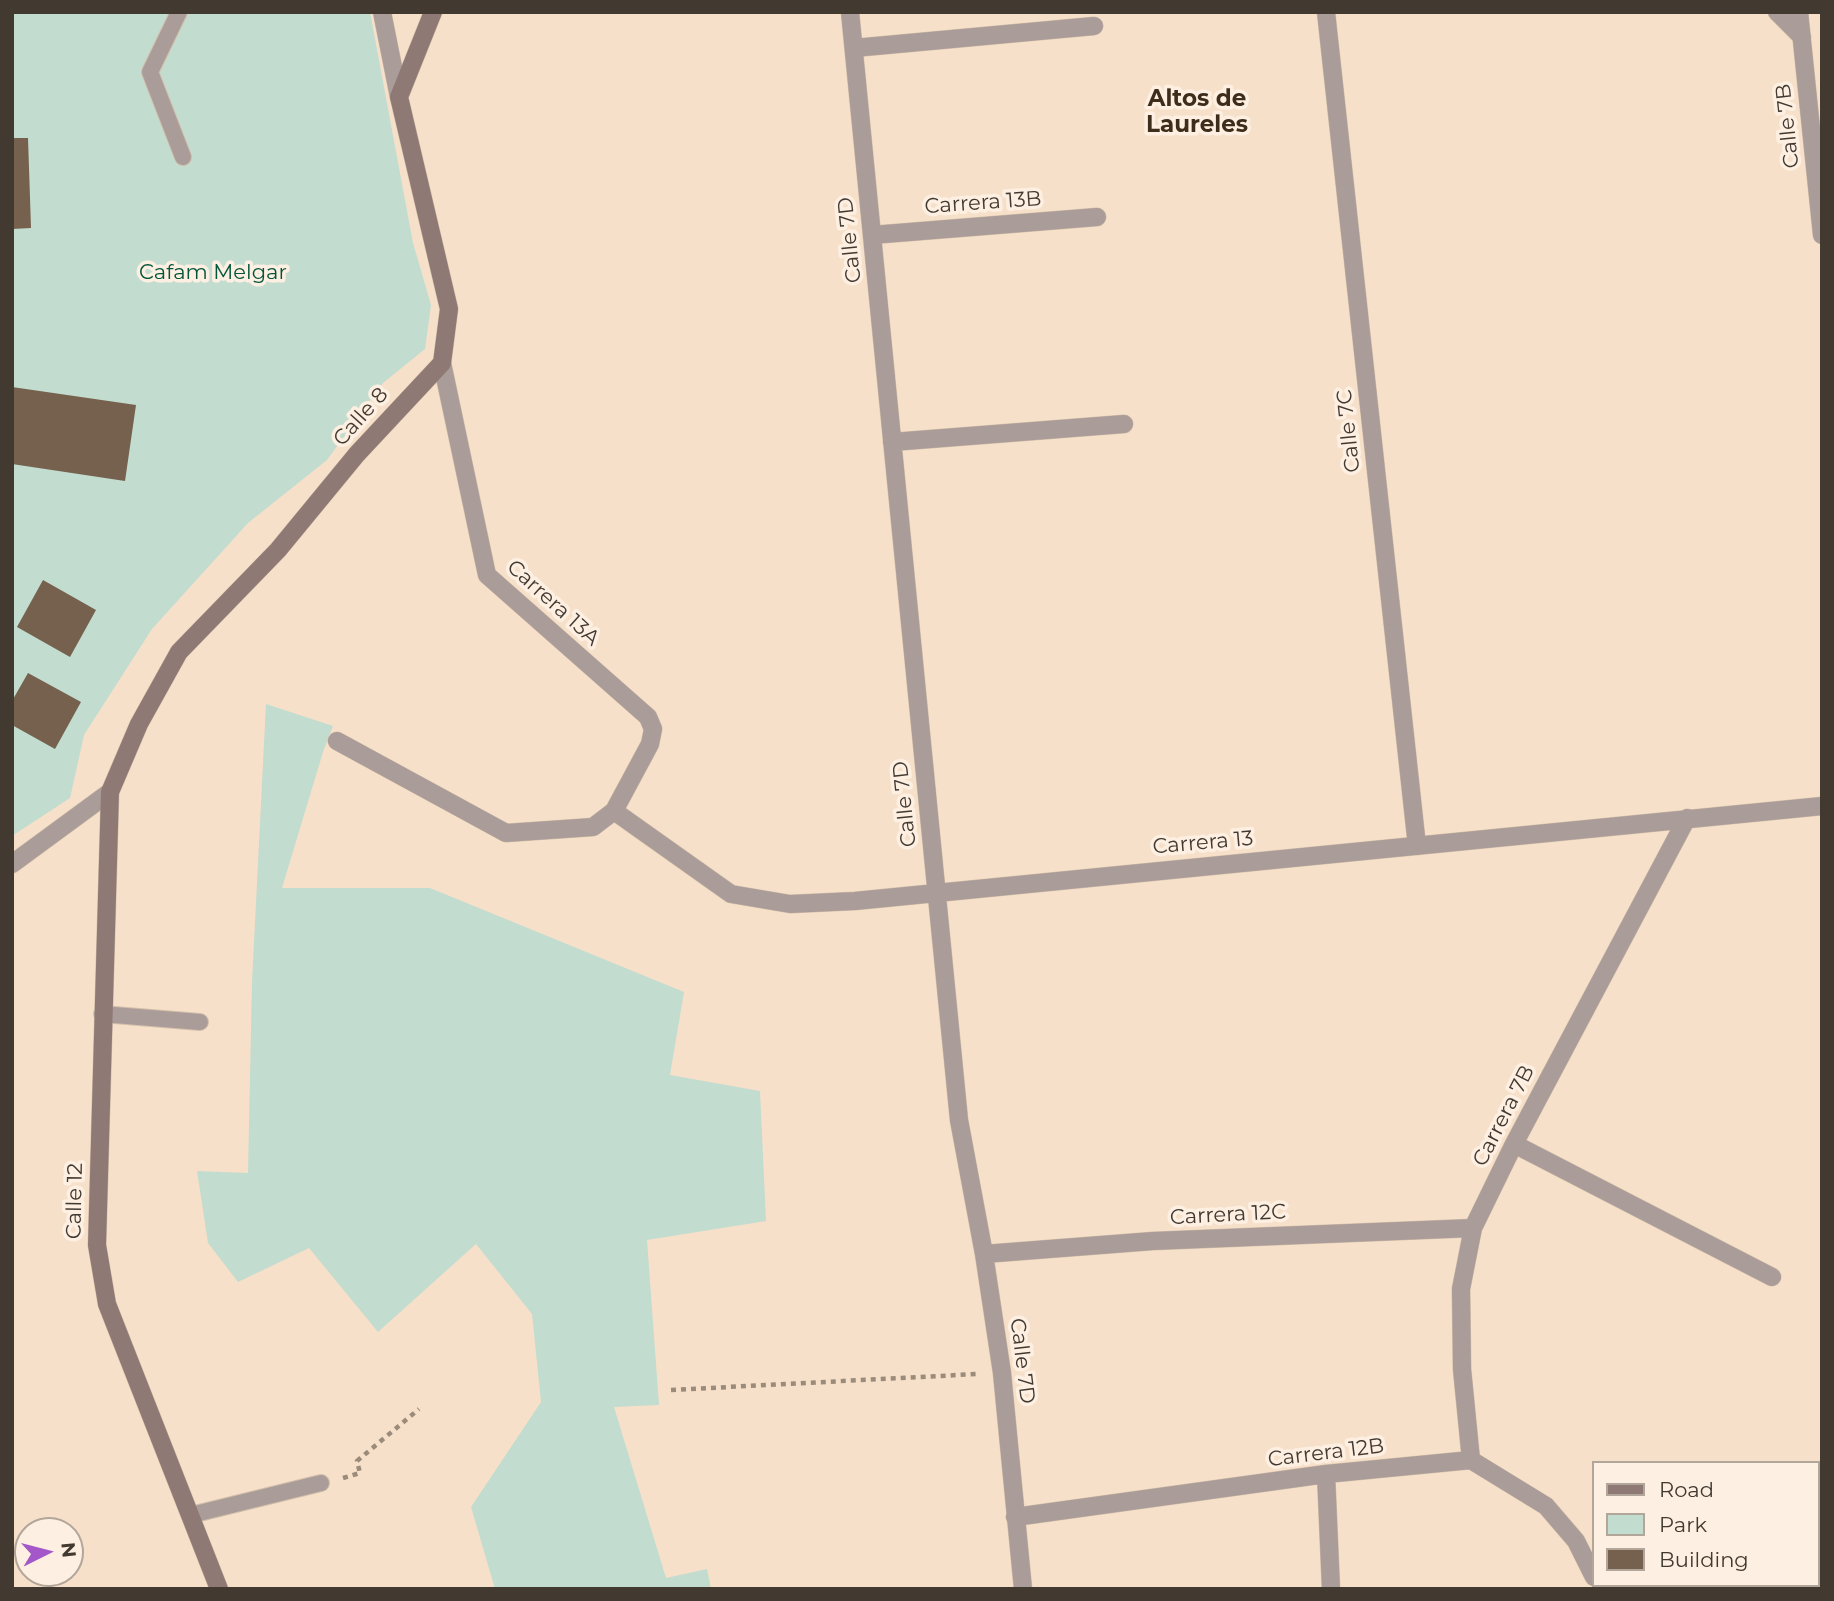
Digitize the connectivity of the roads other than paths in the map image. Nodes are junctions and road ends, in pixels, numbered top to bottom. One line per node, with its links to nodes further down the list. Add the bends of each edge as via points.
1 (179, 12): 12 (lane, via 150,72)
2 (382, 12): 11 (street)
3 (433, 12): 11 (main road)
4 (850, 12): 10 (street, Calle 7D)
5 (1326, 12): 25 (street, Calle 7C)
6 (1777, 12): 9 (street)
7 (1799, 12): 9 (street, Calle 7B)
8 (1094, 26): 10 (street)
9 (1802, 37): 13 (street, Calle 7B)
10 (854, 48): 16 (street, Calle 7D)
11 (399, 97): 17 (main road, via 449,309)
12 (183, 157)
13 (1819, 174): 15 (street, Calle 7B)
14 (1097, 218): 16 (street, Carrera 13B)
15 (1822, 234)
16 (872, 235): 19 (street, Calle 7D)
17 (442, 363): 21 (main road, Calle 8, via 357,454 278,550 179,652 139,724); 23 (street, Carrera 13A, via 487,575 648,717 653,729 650,744)
18 (1124, 424): 19 (street)
19 (892, 442): 27 (street, Calle 7D)
20 (337, 741): 23 (street, via 506,833 593,827)
21 (110, 792): 26 (street); 28 (main road, Calle 12)
22 (1822, 806): 24 (street, Carrera 13)
23 (614, 811): 27 (street, Carrera 13, via 732,894 790,904)
24 (1687, 818): 25 (street, Carrera 13); 30 (street, Carrera 7B)
25 (1417, 846): 27 (street, Carrera 13)
26 (12, 864)
27 (936, 892): 32 (street, Calle 7D, via 959,1120)
28 (102, 1014): 29 (lane); 37 (main road, Calle 12, via 97,1244 107,1304)
29 (201, 1022)
30 (1514, 1144): 31 (street, Carrera 7B); 33 (street)
31 (1473, 1228): 32 (street, Carrera 12C, via 1153,1241); 34 (street, Carrera 7B, via 1461,1289 1462,1368)
32 (984, 1254): 38 (street, Calle 7D, via 1002,1373)
33 (1772, 1277)
34 (1471, 1460): 35 (street, Carrera 12B); 39 (street, via 1546,1506 1576,1541)
35 (1326, 1474): 38 (street, Carrera 12B); 42 (street)
36 (321, 1483): 37 (lane)
37 (191, 1515): 40 (main road, Calle 12)
38 (1015, 1517): 41 (street, Calle 7D)
39 (1592, 1573)
40 (219, 1589)
41 (1023, 1589)
42 (1331, 1589)

